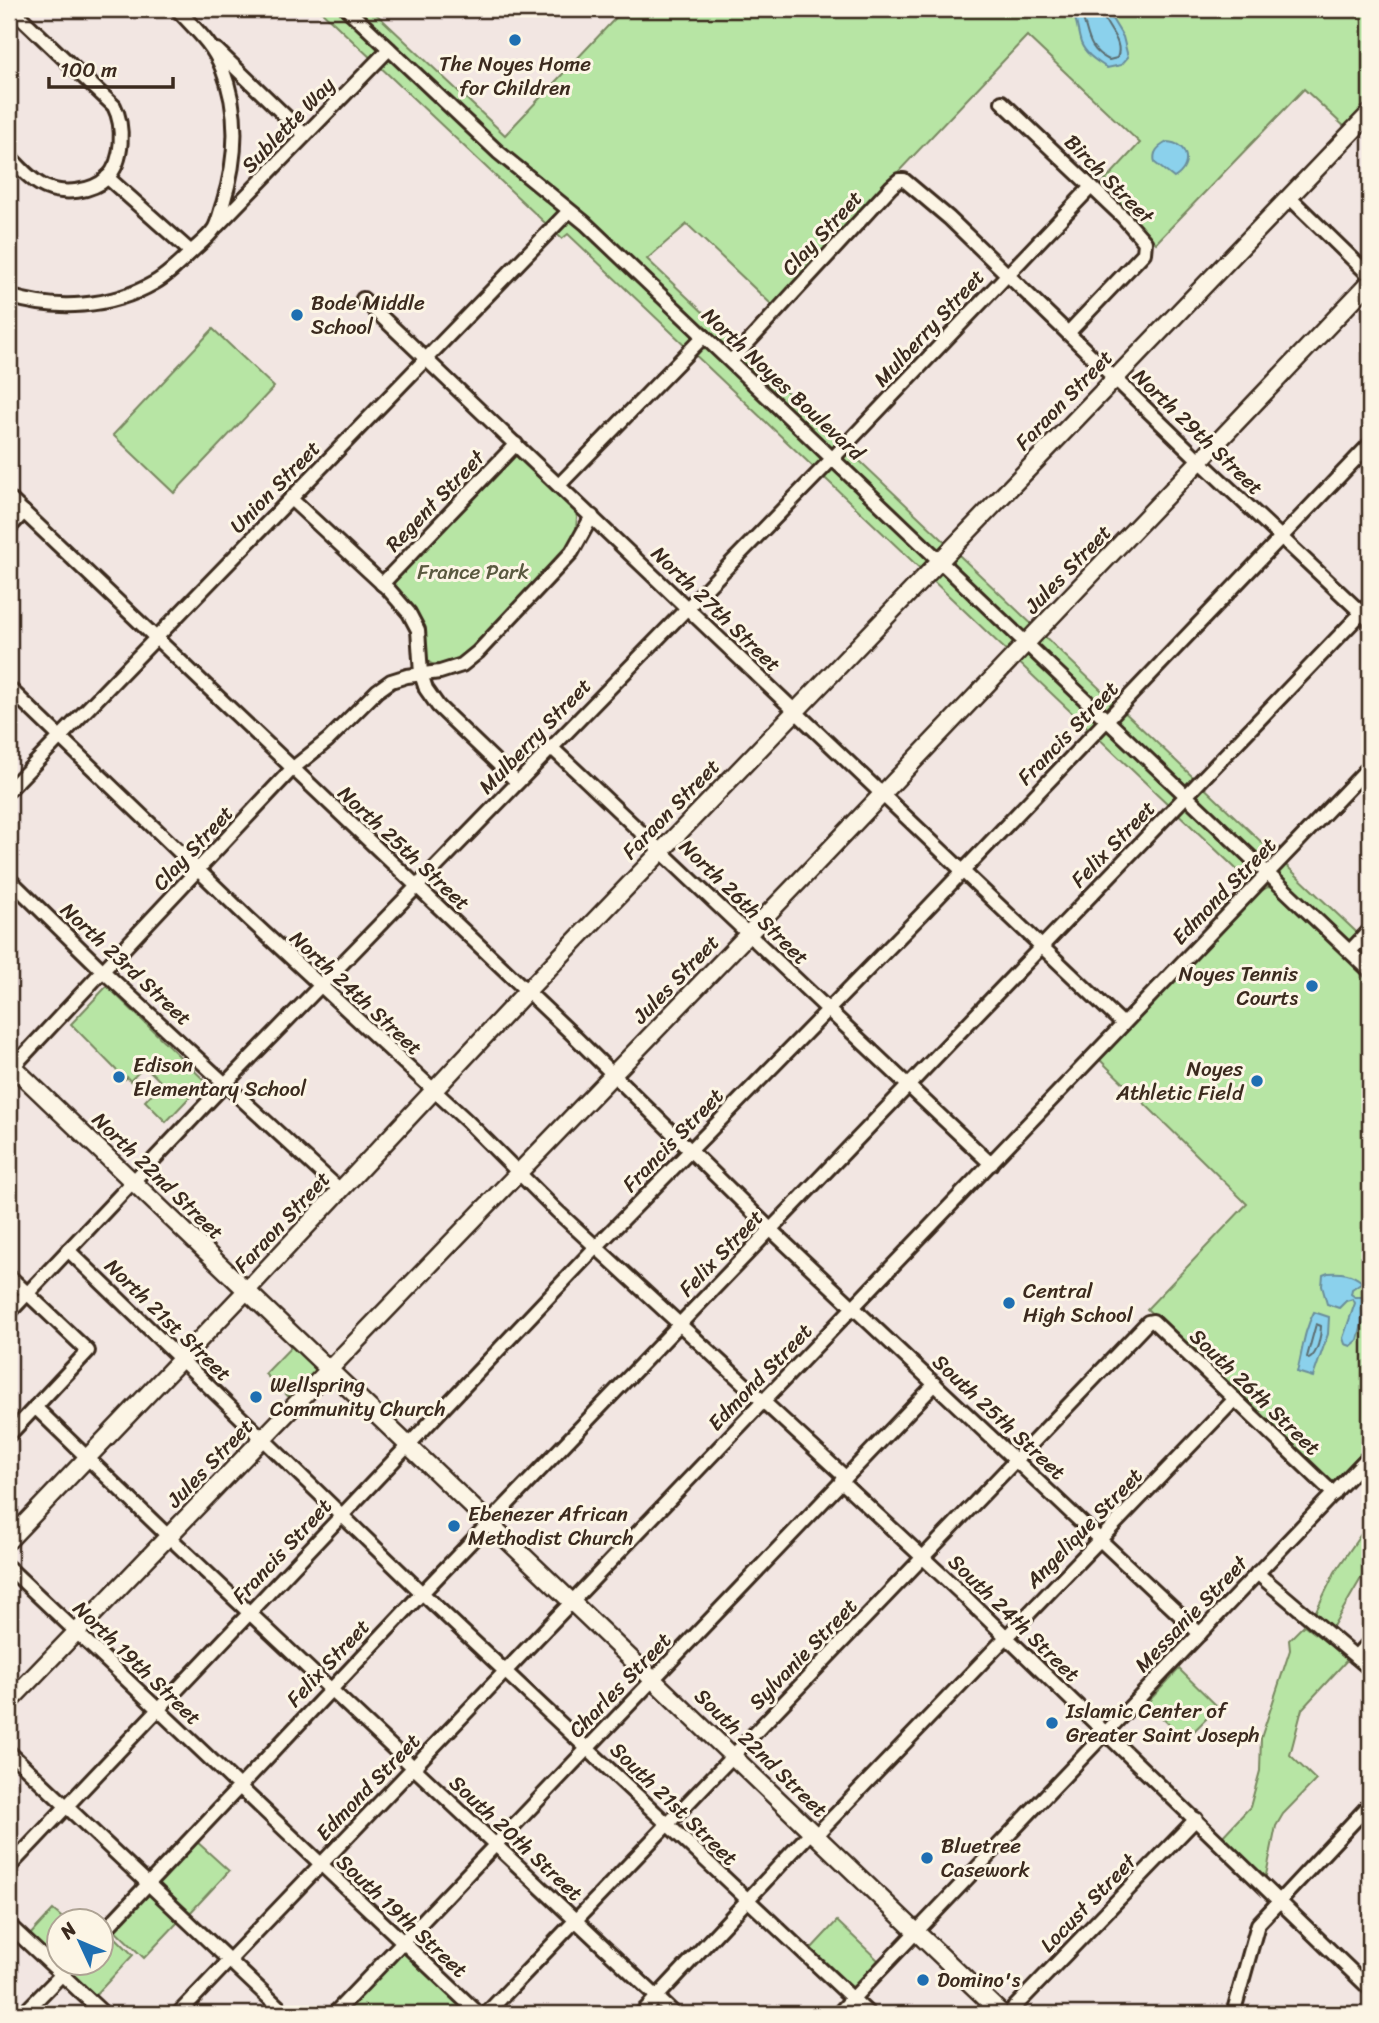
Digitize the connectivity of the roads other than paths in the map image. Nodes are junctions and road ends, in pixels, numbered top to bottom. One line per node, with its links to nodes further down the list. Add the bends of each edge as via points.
1 (12, 9): 10 (street, via 118,113 119,150)
2 (177, 9): 4 (street)
3 (347, 9): 5 (street, North Noyes Boulevard)
4 (207, 41): 8 (street); 15 (street, via 223,69 236,135 228,188)
5 (389, 49): 8 (street, Sublette Way); 13 (street, North Noyes Boulevard, via 498,152)
6 (1002, 102): 11 (street, Birch Street)
7 (1370, 113): 12 (main road, Faraon Street)
8 (305, 135): 15 (street, Sublette Way)
9 (9, 156): 10 (street, via 37,183 64,192 90,187)
10 (107, 177): 16 (street)
11 (1091, 187): 17 (street, Mulberry Street); 22 (street, Birch Street, via 1145,242 1144,253)
12 (1289, 197): 18 (street); 26 (main road, Faraon Street)
13 (569, 211): 23 (street, North Noyes Boulevard); 24 (street, Union Street)
14 (949, 218): 17 (street, North 29th Street); 25 (street, Clay Street, via 909,182 899,180)
15 (214, 229): 16 (street, Sublette Way)
16 (191, 252): 20 (street, Sublette Way, via 152,284 117,298 63,306)
17 (1007, 274): 22 (street, North 29th Street); 29 (street, Mulberry Street)
18 (1370, 276)
19 (1370, 282): 30 (main road, Jules Street)
20 (9, 296)
21 (363, 299): 24 (street, North 27th Street)
22 (1068, 333): 26 (street, North 29th Street)
23 (704, 336): 25 (street, North Noyes Boulevard); 31 (street)
24 (426, 358): 27 (street, North 27th Street); 33 (street, Union Street)
25 (731, 361): 29 (street, North Noyes Boulevard)
26 (1114, 378): 30 (street, North 29th Street); 38 (main road, Faraon Street)
27 (516, 444): 31 (street, North 27th Street); 39 (street, Regent Street)
28 (1370, 444): 37 (street, Francis Street)
29 (833, 458): 38 (street, North Noyes Boulevard); 40 (street, Mulberry Street)
30 (1200, 461): 37 (street, North 29th Street); 43 (main road, Jules Street)
31 (559, 485): 35 (street, North 27th Street)
32 (9, 498): 34 (street, North 25th Street)
33 (291, 499): 39 (street); 42 (street, Union Street)
34 (24, 512): 36 (street); 42 (street, North 25th Street)
35 (592, 516): 40 (street, North 27th Street); 44 (street, via 572,552 462,665)
36 (9, 528)
37 (1281, 537): 41 (street, North 29th Street); 47 (street, Francis Street)
38 (940, 561): 43 (street, North Noyes Boulevard); 46 (main road, Faraon Street)
39 (382, 584): 44 (street, via 416,624)
40 (687, 607): 46 (street, North 27th Street); 49 (street, Mulberry Street)
41 (1367, 612): 55 (street, Felix Street)
42 (156, 638): 48 (street, Union Street); 51 (street, North 25th Street)
43 (1027, 643): 47 (street, North Noyes Boulevard); 54 (main road, Jules Street)
44 (422, 674): 51 (street, Clay Street, via 391,681); 52 (street, via 438,706)
45 (9, 688): 48 (street, North 24th Street)
46 (794, 712): 54 (street, North 27th Street); 56 (main road, Faraon Street)
47 (1107, 720): 55 (street, North Noyes Boulevard); 58 (street, Francis Street)
48 (60, 738): 53 (street, Union Street); 57 (street, North 24th Street)
49 (551, 747): 52 (street, Mulberry Street); 56 (street, North 26th Street)
50 (1370, 766): 59 (street, Edmond Street)
51 (292, 769): 57 (street, Clay Street); 61 (street, North 25th Street)
52 (517, 782): 61 (street, Mulberry Street)
53 (9, 790)
54 (881, 795): 58 (street, North 27th Street); 63 (main road, Jules Street)
55 (1186, 795): 59 (street, North Noyes Boulevard); 64 (street, Felix Street)
56 (662, 850): 63 (street, North 26th Street); 69 (main road, Faraon Street)
57 (199, 870): 67 (street, Clay Street); 68 (street, North 24th Street)
58 (962, 871): 64 (street, North 27th Street); 70 (street, Francis Street)
59 (1268, 873): 65 (street, North Noyes Boulevard); 71 (street, Edmond Street)
60 (9, 879): 67 (street, North 23rd Street)
61 (417, 887): 68 (street, Mulberry Street); 69 (street, North 25th Street)
62 (1370, 930): 65 (street)
63 (749, 933): 70 (street, North 26th Street); 73 (main road, Jules Street)
64 (1042, 946): 71 (street, North 27th Street); 75 (street, Felix Street)
65 (1350, 951): 66 (street, North Noyes Boulevard)
66 (1370, 971)
67 (104, 972): 72 (street, Clay Street); 74 (street, North 23rd Street)
68 (321, 986): 74 (street, Mulberry Street); 76 (street, North 24th Street)
69 (527, 991): 73 (street, North 25th Street); 76 (main road, Faraon Street)
70 (828, 1008): 75 (street, North 26th Street); 77 (street, Francis Street)
71 (1123, 1024): 78 (street, Edmond Street)
72 (10, 1067): 80 (main road, North 22nd Street)
73 (613, 1074): 77 (street, North 25th Street); 79 (main road, Jules Street)
74 (226, 1083): 80 (street, Mulberry Street); 81 (street, North 23rd Street)
75 (909, 1086): 78 (street); 82 (street, Felix Street)
76 (433, 1089): 79 (street, North 24th Street); 81 (main road, Faraon Street)
77 (690, 1150): 82 (street, North 25th Street); 83 (street, Francis Street)
78 (991, 1164): 88 (street, Edmond Street)
79 (518, 1172): 83 (street, North 24th Street); 93 (main road, Jules Street)
80 (132, 1182): 84 (street, Mulberry Street); 86 (main road, North 22nd Street)
81 (340, 1190): 86 (main road, Faraon Street)
82 (771, 1230): 88 (street, South 25th Street); 91 (street, Felix Street)
83 (596, 1247): 91 (street, North 24th Street); 100 (street, Francis Street)
84 (68, 1250): 87 (street, Mulberry Street); 92 (street, North 21st Street)
85 (9, 1276): 87 (street)
86 (247, 1290): 92 (main road, Faraon Street); 93 (main road, North 22nd Street)
87 (27, 1294): 89 (street, Mulberry Street); 97 (street, via 88,1351)
88 (854, 1308): 94 (street, South 25th Street); 96 (street, Edmond Street)
89 (9, 1313)
90 (1148, 1322): 95 (street, South 26th Street, via 1153,1321); 103 (street, Sylvanie Street)
91 (679, 1324): 96 (street, South 24th Street); 107 (street, Felix Street)
92 (181, 1359): 99 (street, North 21st Street); 102 (main road, Faraon Street)
93 (330, 1369): 99 (main road, Jules Street); 100 (main road, North 22nd Street)
94 (935, 1384): 103 (street, South 25th Street); 104 (street, Charles Street)
95 (1236, 1399): 105 (street, South 26th Street); 109 (street, Angelique Street)
96 (763, 1402): 104 (street, South 24th Street); 115 (street, Edmond Street)
97 (35, 1407): 98 (street); 102 (street, South 20th Street)
98 (9, 1435)
99 (264, 1438): 106 (street, North 21st Street); 108 (main road, Jules Street)
100 (408, 1445): 106 (street, Francis Street); 107 (main road, North 22nd Street)
101 (1370, 1455): 105 (street, Messanie Street)
102 (87, 1458): 108 (street, South 20th Street); 110 (main road, Faraon Street)
103 (1016, 1459): 109 (street, South 25th Street); 111 (street, Sylvanie Street)
104 (843, 1479): 111 (street, South 24th Street); 124 (street, Charles Street)
105 (1334, 1494): 113 (street, Messanie Street)
106 (342, 1514): 114 (street, North 21st Street); 116 (street, Francis Street)
107 (489, 1524): 114 (street, Felix Street); 115 (main road, South 22nd Street)
108 (168, 1536): 116 (street, South 20th Street); 117 (main road, Jules Street)
109 (1101, 1538): 118 (street, South 25th Street); 119 (street, Angelique Street)
110 (9, 1540)
111 (922, 1557): 119 (street, South 24th Street); 131 (street, Sylvanie Street)
112 (9, 1568): 117 (street, North 19th Street)
113 (1257, 1573): 118 (street, Messanie Street); 121 (street)
114 (422, 1593): 123 (street, South 21st Street); 125 (street, Felix Street)
115 (572, 1601): 123 (street, Edmond Street); 124 (main road, South 22nd Street)
116 (250, 1613): 125 (street, South 20th Street); 127 (street, Francis Street)
117 (76, 1631): 126 (main road, Jules Street); 127 (street, North 19th Street)
118 (1200, 1634): 128 (street, Messanie Street)
119 (1006, 1638): 128 (street, South 24th Street); 138 (street, Angelique Street)
120 (1370, 1642): 121 (street)
121 (1356, 1657): 122 (street)
122 (1370, 1669)
123 (505, 1671): 129 (street, South 21st Street); 132 (street, Edmond Street)
124 (653, 1678): 129 (street, Charles Street); 131 (main road, South 22nd Street)
125 (330, 1690): 132 (street, South 20th Street); 133 (street, Felix Street)
126 (9, 1702)
127 (158, 1709): 133 (street, North 19th Street); 135 (street, Francis Street)
128 (1104, 1733): 136 (street, South 24th Street); 148 (street, Messanie Street)
129 (588, 1748): 137 (street, South 21st Street); 139 (street, Charles Street)
130 (9, 1752): 135 (street)
131 (732, 1755): 137 (street, Sylvanie Street); 138 (main road, South 22nd Street)
132 (413, 1768): 139 (street, South 20th Street); 140 (street, Edmond Street)
133 (239, 1787): 140 (street, South 19th Street); 142 (street, Felix Street)
134 (1370, 1804): 144 (street)
135 (66, 1806): 141 (street, Francis Street); 142 (street)
136 (1196, 1819): 144 (street, South 24th Street); 169 (street, Locust Street)
137 (667, 1824): 143 (street, South 21st Street); 146 (street, Sylvanie Street)
138 (814, 1833): 143 (street, Angelique Street); 148 (main road, South 22nd Street)
139 (495, 1845): 146 (street, South 20th Street); 149 (street, Charles Street)
140 (321, 1865): 149 (street, South 19th Street); 151 (street, Edmond Street)
141 (9, 1867)
142 (148, 1884): 145 (street, Felix Street); 151 (street)
143 (747, 1900): 155 (street, Angelique Street); 156 (street, South 21st Street)
144 (1278, 1900): 154 (street, South 24th Street); 170 (street, via 1255,1930)
145 (116, 1918)
146 (575, 1920): 155 (street, South 20th Street); 163 (street, Sylvanie Street)
147 (9, 1925): 150 (street)
148 (917, 1931): 156 (street, Messanie Street); 168 (main road, South 22nd Street)
149 (403, 1942): 161 (street, Charles Street); 162 (street, South 19th Street)
150 (46, 1959)
151 (229, 1960): 159 (street, Edmond Street); 160 (street)
152 (58, 1978): 157 (street)
153 (66, 1978): 158 (street)
154 (1368, 1983)
155 (657, 1998): 164 (street, Angelique Street); 165 (street, South 20th Street)
156 (853, 1999): 166 (street, Messanie Street); 167 (street, South 21st Street)
157 (23, 2014)
158 (104, 2014)
159 (178, 2014)
160 (286, 2014)
161 (334, 2014)
162 (479, 2014)
163 (486, 2014)
164 (641, 2014)
165 (675, 2014)
166 (838, 2014)
167 (869, 2014)
168 (1002, 2014)
169 (1009, 2014)
170 (1233, 2014)

